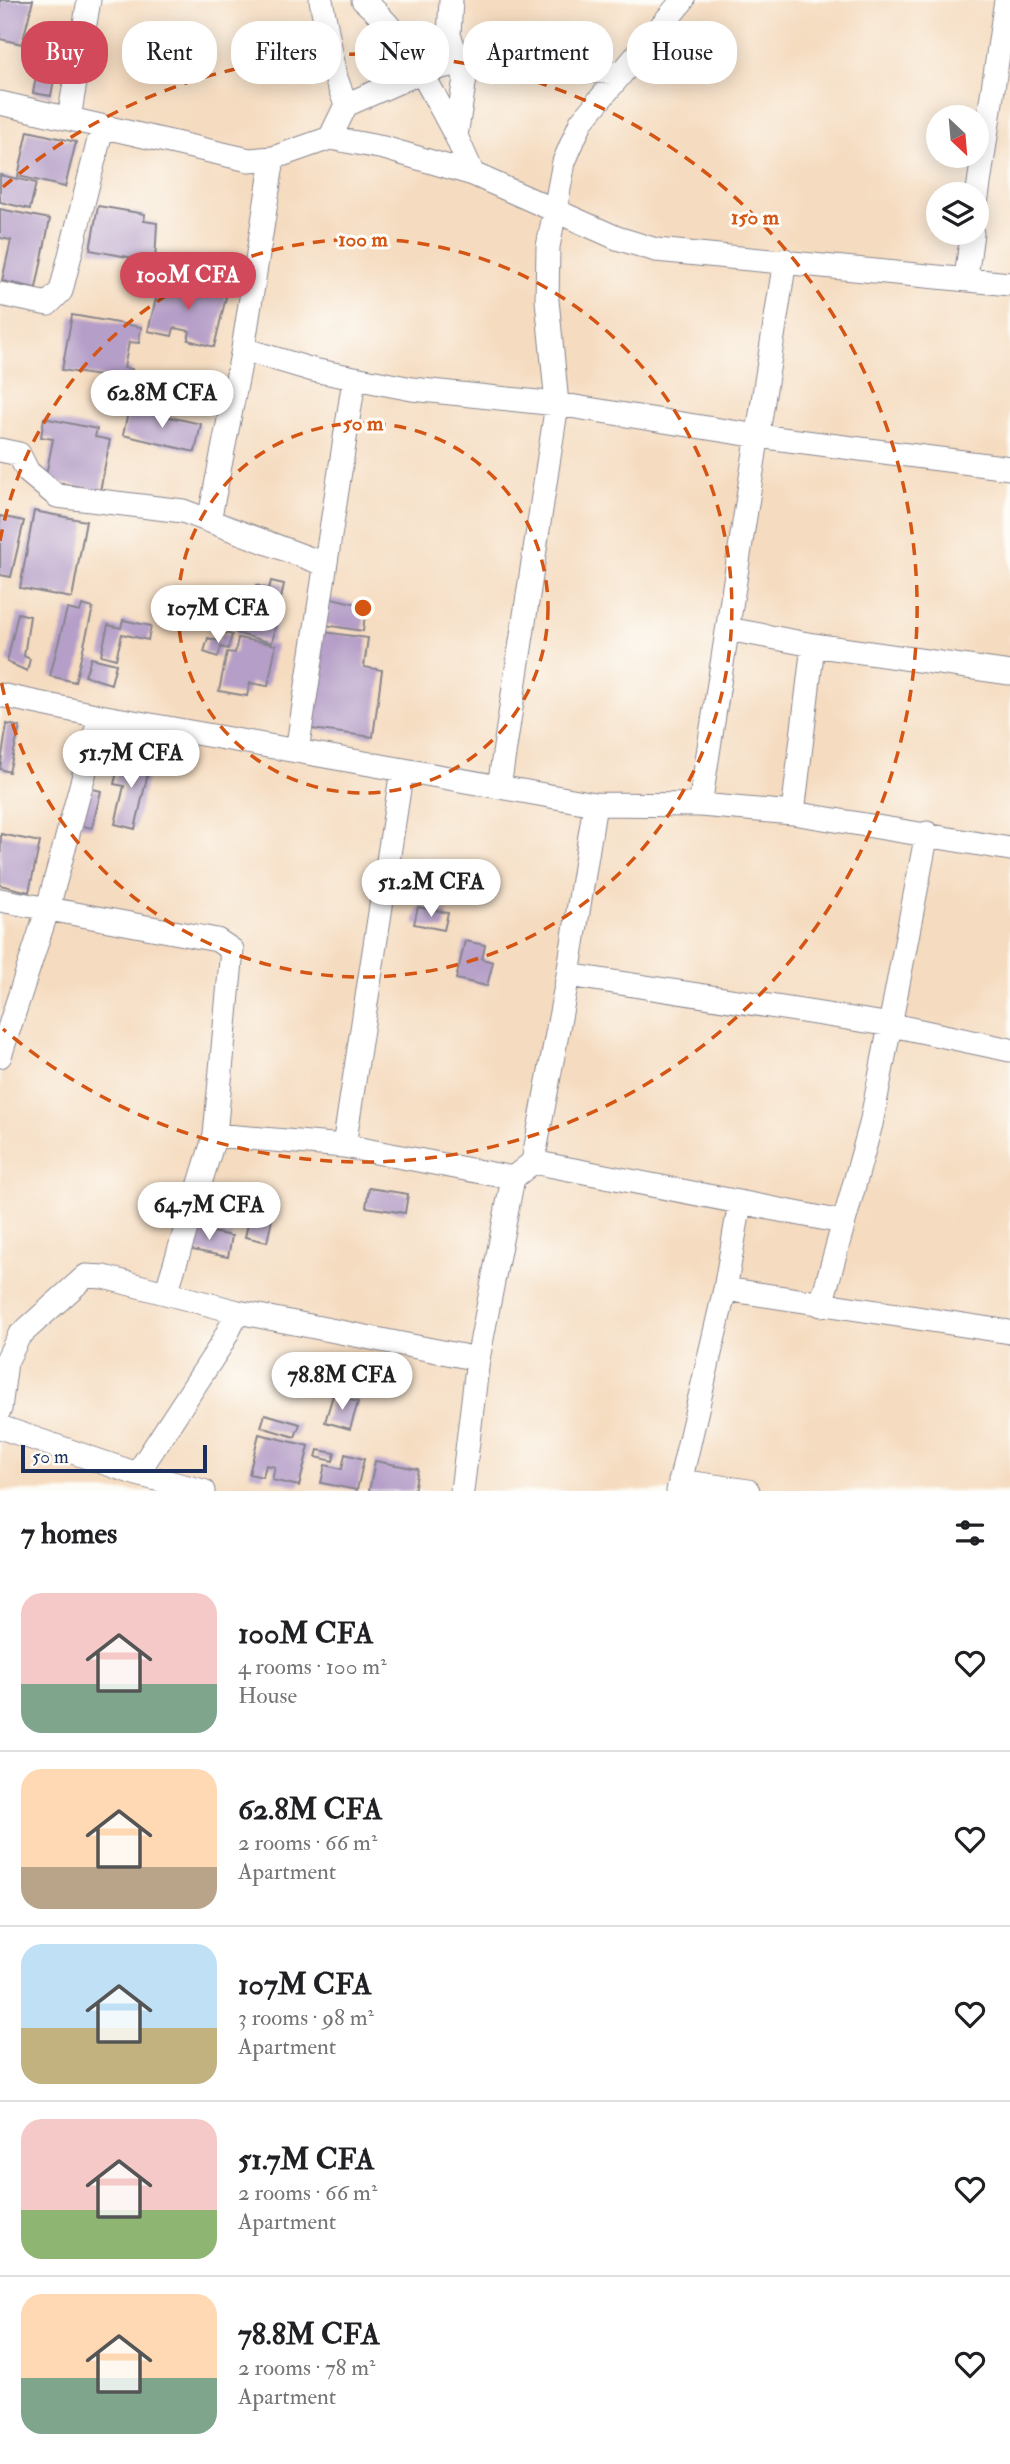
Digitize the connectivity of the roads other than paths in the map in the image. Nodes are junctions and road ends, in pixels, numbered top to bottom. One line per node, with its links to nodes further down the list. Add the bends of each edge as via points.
1 (89, 0): 15 (street)
2 (321, 0): 14 (street)
3 (363, 0): 7 (street)
4 (451, 0): 8 (street, via 449,35)
5 (683, 0): 10 (street)
6 (1006, 0): 21 (street)
7 (388, 21)
8 (458, 62): 9 (street); 10 (street); 17 (street, via 465,86)
9 (449, 64)
10 (620, 74): 22 (street, via 581,122 564,162)
11 (394, 84): 14 (street)
12 (428, 84): 17 (street)
13 (0, 103): 15 (street)
14 (346, 105): 18 (street)
15 (69, 118): 16 (street)
16 (102, 128): 19 (street, via 249,160); 27 (street, via 61,291 48,304)
17 (456, 136): 20 (street)
18 (330, 138): 19 (street); 20 (street)
19 (273, 158): 28 (street)
20 (474, 174): 22 (street)
21 (979, 182)
22 (554, 209): 24 (street, via 656,250); 30 (street, via 547,300)
23 (970, 245): 25 (street)
24 (785, 260): 25 (street); 31 (street)
25 (966, 278): 26 (street)
26 (1010, 284)
27 (0, 294)
28 (243, 349): 29 (street); 34 (street)
29 (354, 380): 30 (street); 35 (street)
30 (557, 404): 31 (street); 43 (street)
31 (758, 436): 33 (street); 36 (street)
32 (0, 450): 34 (street, via 19,454 28,472 57,496 183,511)
33 (1010, 468)
34 (209, 521): 35 (street)
35 (324, 564): 41 (street)
36 (728, 629): 37 (street); 45 (street)
37 (813, 645): 38 (street); 46 (street)
38 (1010, 673)
39 (0, 695): 40 (street)
40 (100, 716): 41 (street); 50 (street)
41 (297, 751): 42 (street)
42 (402, 770): 43 (street); 56 (street)
43 (499, 787): 44 (street)
44 (595, 804): 45 (street); 51 (street)
45 (700, 805): 46 (street)
46 (793, 813): 47 (street)
47 (927, 833): 48 (street); 52 (street)
48 (1010, 849)
49 (0, 900): 50 (street)
50 (47, 911): 54 (street); 55 (street, via 217,940 232,950)
51 (568, 975): 52 (street); 57 (street)
52 (892, 1025): 53 (street); 60 (street, via 871,1124)
53 (1010, 1050)
54 (0, 1055)
55 (215, 1135): 56 (street); 62 (street)
56 (344, 1146): 58 (street)
57 (533, 1163): 58 (street); 59 (street)
58 (513, 1178): 66 (street)
59 (740, 1203): 60 (street); 61 (street)
60 (842, 1222): 63 (street)
61 (725, 1289): 63 (street); 71 (street)
62 (166, 1293): 64 (street); 67 (street, via 86,1276 19,1336)
63 (821, 1304): 65 (street)
64 (238, 1312): 66 (street); 70 (street)
65 (1010, 1332)
66 (478, 1359): 73 (street)
67 (3, 1360): 68 (street)
68 (0, 1409)
69 (0, 1427): 70 (street)
70 (137, 1474): 72 (street)
71 (679, 1486): 74 (street)
72 (203, 1491)
73 (462, 1491)
74 (748, 1491)

